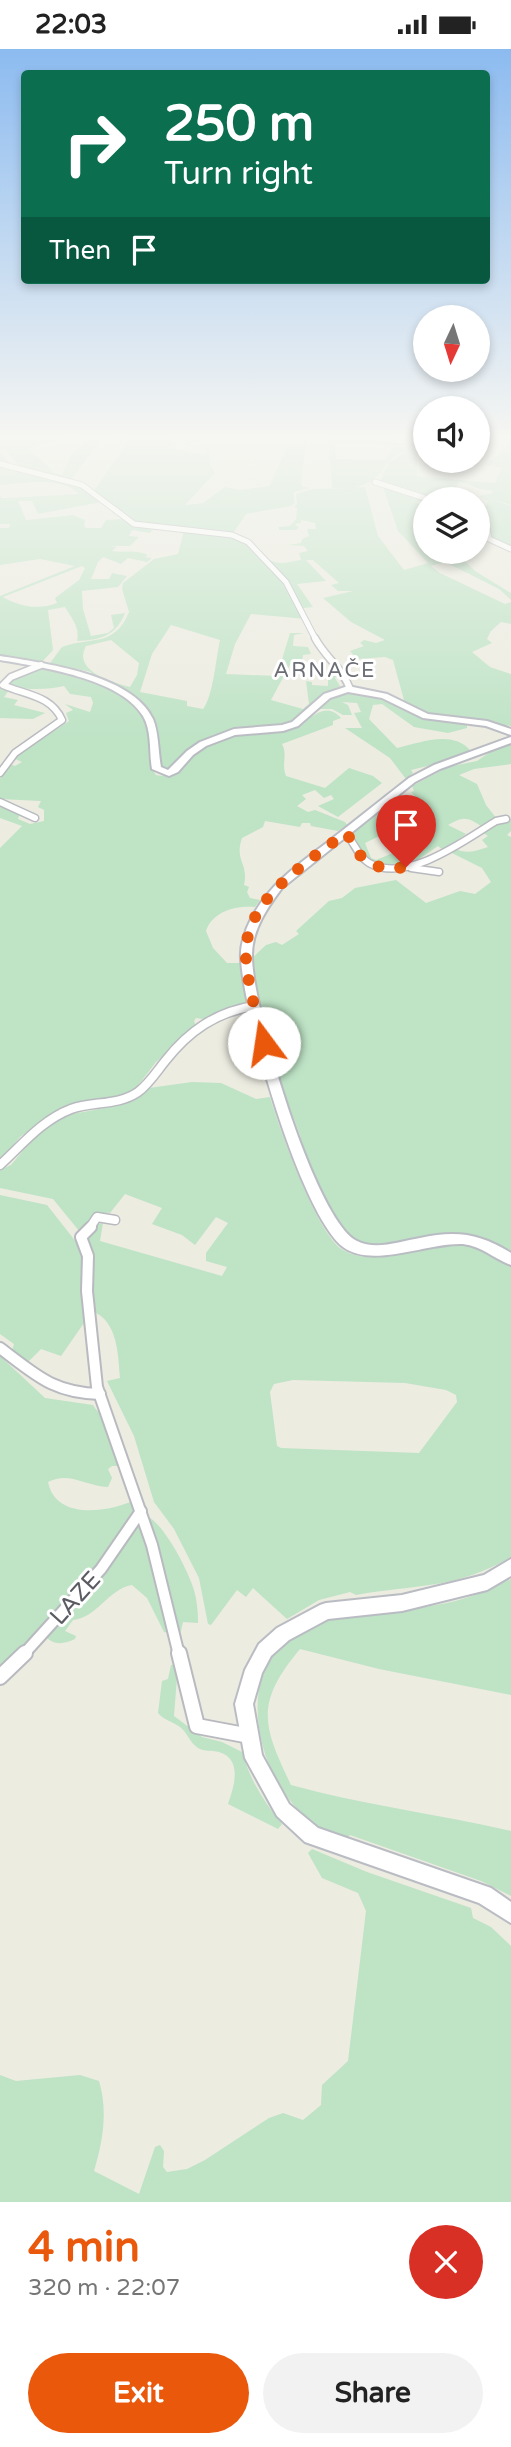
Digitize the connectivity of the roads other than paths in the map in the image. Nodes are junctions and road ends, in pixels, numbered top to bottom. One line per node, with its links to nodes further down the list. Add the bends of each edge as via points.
1 (242, 539): 6 (street, via 286,582 323,654 346,677)
2 (490, 539): 3 (street)
3 (511, 549)
4 (0, 658): 5 (street)
5 (41, 665): 6 (street, via 98,681 142,707 155,744 157,769 169,773 218,736 295,724 327,696); 9 (street, via 3,685 49,702 62,720 15,753)
6 (350, 689): 7 (street, via 384,696 426,716)
7 (511, 731)
8 (511, 740): 13 (street, via 412,780)
9 (0, 773)
10 (0, 801): 11 (street)
11 (35, 818)
12 (506, 819): 14 (street)
13 (345, 833): 16 (street, via 372,865); 18 (street, via 278,886 262,908 250,931 246,956)
14 (419, 863): 15 (street); 16 (street)
15 (434, 863)
16 (406, 867): 17 (street)
17 (439, 872)
18 (254, 1006): 19 (street, via 209,1017 176,1045 148,1084 133,1096 72,1108 38,1127); 21 (street, via 300,1161 335,1232 349,1245 364,1250 466,1238)
19 (0, 1165)
20 (115, 1220): 23 (street, via 96,1217 81,1237 88,1256 86,1291)
21 (511, 1260)
22 (0, 1348): 23 (street, via 52,1388 74,1395)
23 (100, 1394): 24 (street)
24 (141, 1511): 26 (street, LAZE, via 101,1569); 27 (street, via 197,1726)
25 (511, 1567): 27 (street, via 487,1581 402,1603 326,1611 282,1634 265,1650 254,1670 244,1704)
26 (0, 1677)
27 (250, 1736): 28 (street, via 254,1758 283,1810 312,1835 484,1895)
28 (511, 1913)

